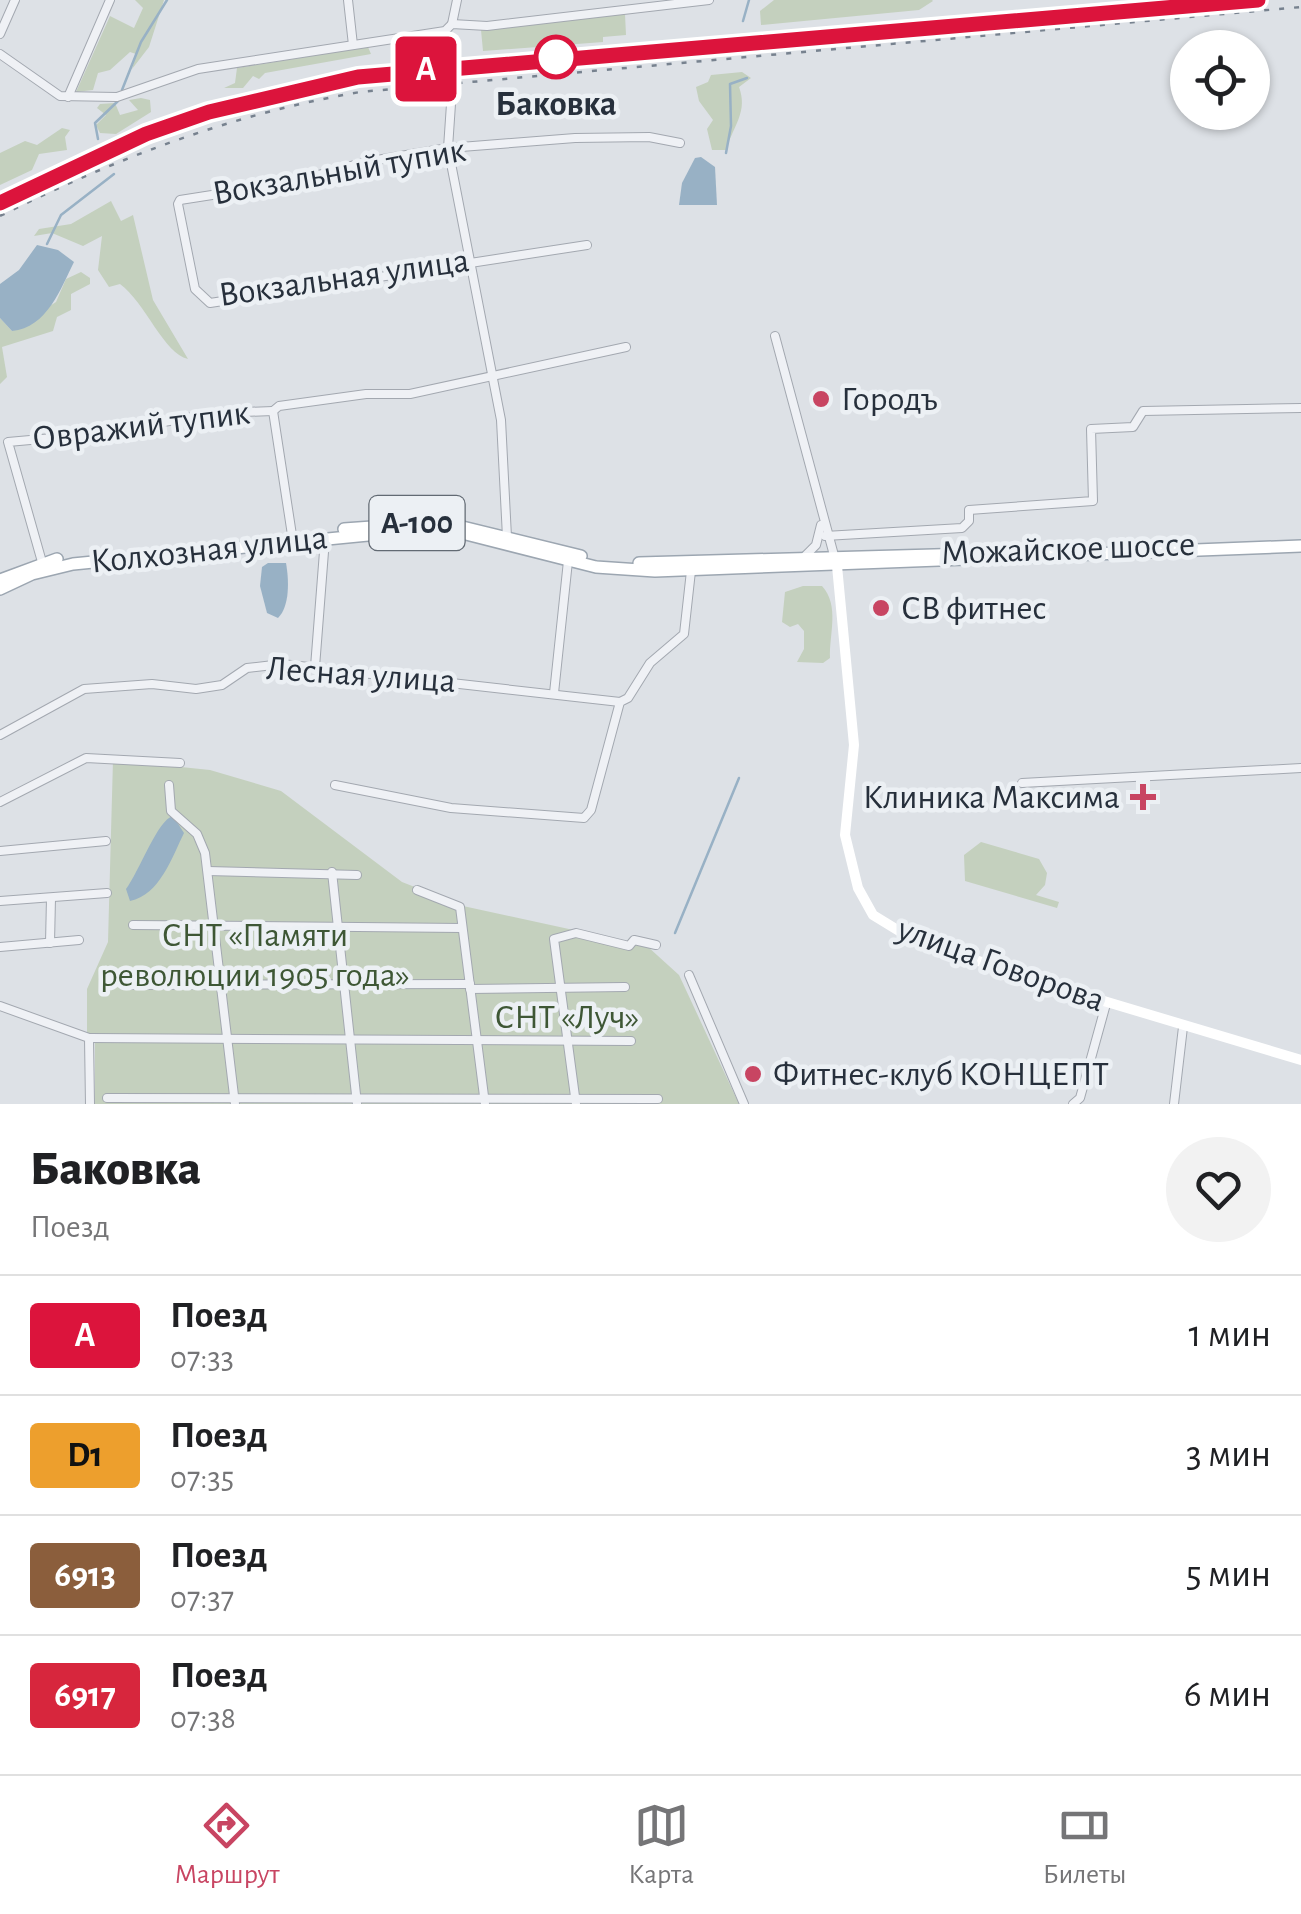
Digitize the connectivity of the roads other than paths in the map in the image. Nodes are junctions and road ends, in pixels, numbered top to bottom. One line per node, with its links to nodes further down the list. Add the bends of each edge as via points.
1 (15, 0): 7 (street)
2 (110, 0): 10 (street)
3 (348, 0): 8 (street)
4 (457, 0): 6 (street)
5 (709, 0): 6 (street, via 487,26)
6 (452, 24): 8 (street)
7 (0, 34)
8 (353, 44): 10 (street, via 198,69 127,95)
9 (0, 54): 10 (street)
10 (68, 97)
11 (451, 104): 13 (street)
12 (680, 143): 13 (street, Вокзальный тупик, via 576,138)
13 (448, 148): 14 (street, Вокзальный тупик); 16 (street)
14 (178, 201): 16 (street, Вокзальная улица, via 195,289 210,302)
15 (588, 245): 16 (street, Вокзальная улица)
16 (468, 260): 19 (street)
17 (775, 336): 22 (street)
18 (626, 348): 19 (street, Овражий тупик)
19 (489, 377): 21 (street, Овражий тупик); 24 (street, via 501,420)
20 (1301, 408): 25 (street, via 1142,411 1133,427 1091,429 1093,501 969,510 962,528)
21 (273, 410): 23 (street); 31 (street, Овражий тупик, via 8,442)
22 (821, 521): 25 (street); 28 (street, via 816,545)
23 (292, 534): 24 (main road, Колхозная улица / А-100, via 442,522); 31 (main road, Колхозная улица / А-100)
24 (507, 536): 28 (main road, Колхозная улица / А-100, via 622,562)
25 (826, 536): 30 (street)
26 (326, 539): 29 (main road, Колхозная улица / А-100, via 452,531); 34 (main road, Колхозная улица / А-100, via 73,564); 35 (street)
27 (1301, 543): 30 (main road, Можайское шоссе / А-100)
28 (802, 558): 30 (main road, Колхозная улица / А-100)
29 (568, 561): 32 (main road, Колхозная улица / А-100); 36 (street)
30 (836, 561): 32 (main road, Колхозная улица / А-100); 69 (main road, улица Говорова, via 853,732 845,836 868,908 904,934)
31 (42, 562): 33 (main road, Колхозная улица / А-100)
32 (690, 570): 37 (street, via 682,639 650,663)
33 (0, 580)
34 (0, 589)
35 (316, 667): 36 (street, Лесная улица); 38 (street, Лесная улица, via 248,668 222,685 196,689 84,689)
36 (554, 693): 37 (street, Лесная улица)
37 (620, 702): 43 (street, via 584,818 451,808)
38 (0, 735)
39 (180, 763): 44 (street, via 92,757)
40 (1301, 768): 41 (street)
41 (1022, 783)
42 (169, 785): 47 (street, via 172,811 197,834)
43 (335, 786)
44 (0, 802)
45 (106, 842): 46 (street)
46 (0, 851)
47 (208, 871): 48 (street); 55 (street)
48 (332, 872): 49 (street); 56 (street)
49 (357, 875)
50 (417, 890): 57 (street, via 460,907)
51 (107, 893): 52 (street)
52 (51, 898): 53 (street); 59 (street)
53 (0, 901)
54 (133, 924): 55 (street)
55 (215, 926): 56 (street); 63 (street)
56 (338, 927): 57 (street); 65 (street)
57 (462, 928): 66 (street)
58 (79, 940): 59 (street)
59 (50, 942): 61 (street)
60 (656, 944): 68 (street, via 634,940 629,946 576,933 554,938)
61 (0, 947)
62 (688, 975): 87 (street)
63 (221, 984): 64 (street); 65 (street); 73 (street)
64 (123, 985)
65 (346, 985): 66 (street); 74 (street)
66 (470, 986): 68 (street); 76 (street)
67 (625, 987): 68 (street)
68 (559, 988): 77 (street)
69 (1106, 1004): 71 (main road, улица Говорова); 85 (street)
70 (0, 1006): 72 (street)
71 (1182, 1027): 78 (main road, улица Говорова); 88 (street)
72 (89, 1038): 73 (street); 86 (street)
73 (227, 1041): 74 (street); 81 (street)
74 (350, 1041): 76 (street); 82 (street)
75 (630, 1041): 77 (street)
76 (477, 1042): 77 (street); 83 (street)
77 (568, 1042): 84 (street)
78 (1301, 1060)
79 (106, 1098): 81 (street)
80 (658, 1099): 84 (street)
81 (234, 1101): 82 (street)
82 (357, 1101): 83 (street)
83 (484, 1101): 84 (street)
84 (575, 1102)
85 (1080, 1102)
86 (90, 1104)
87 (744, 1104)
88 (1174, 1104)

